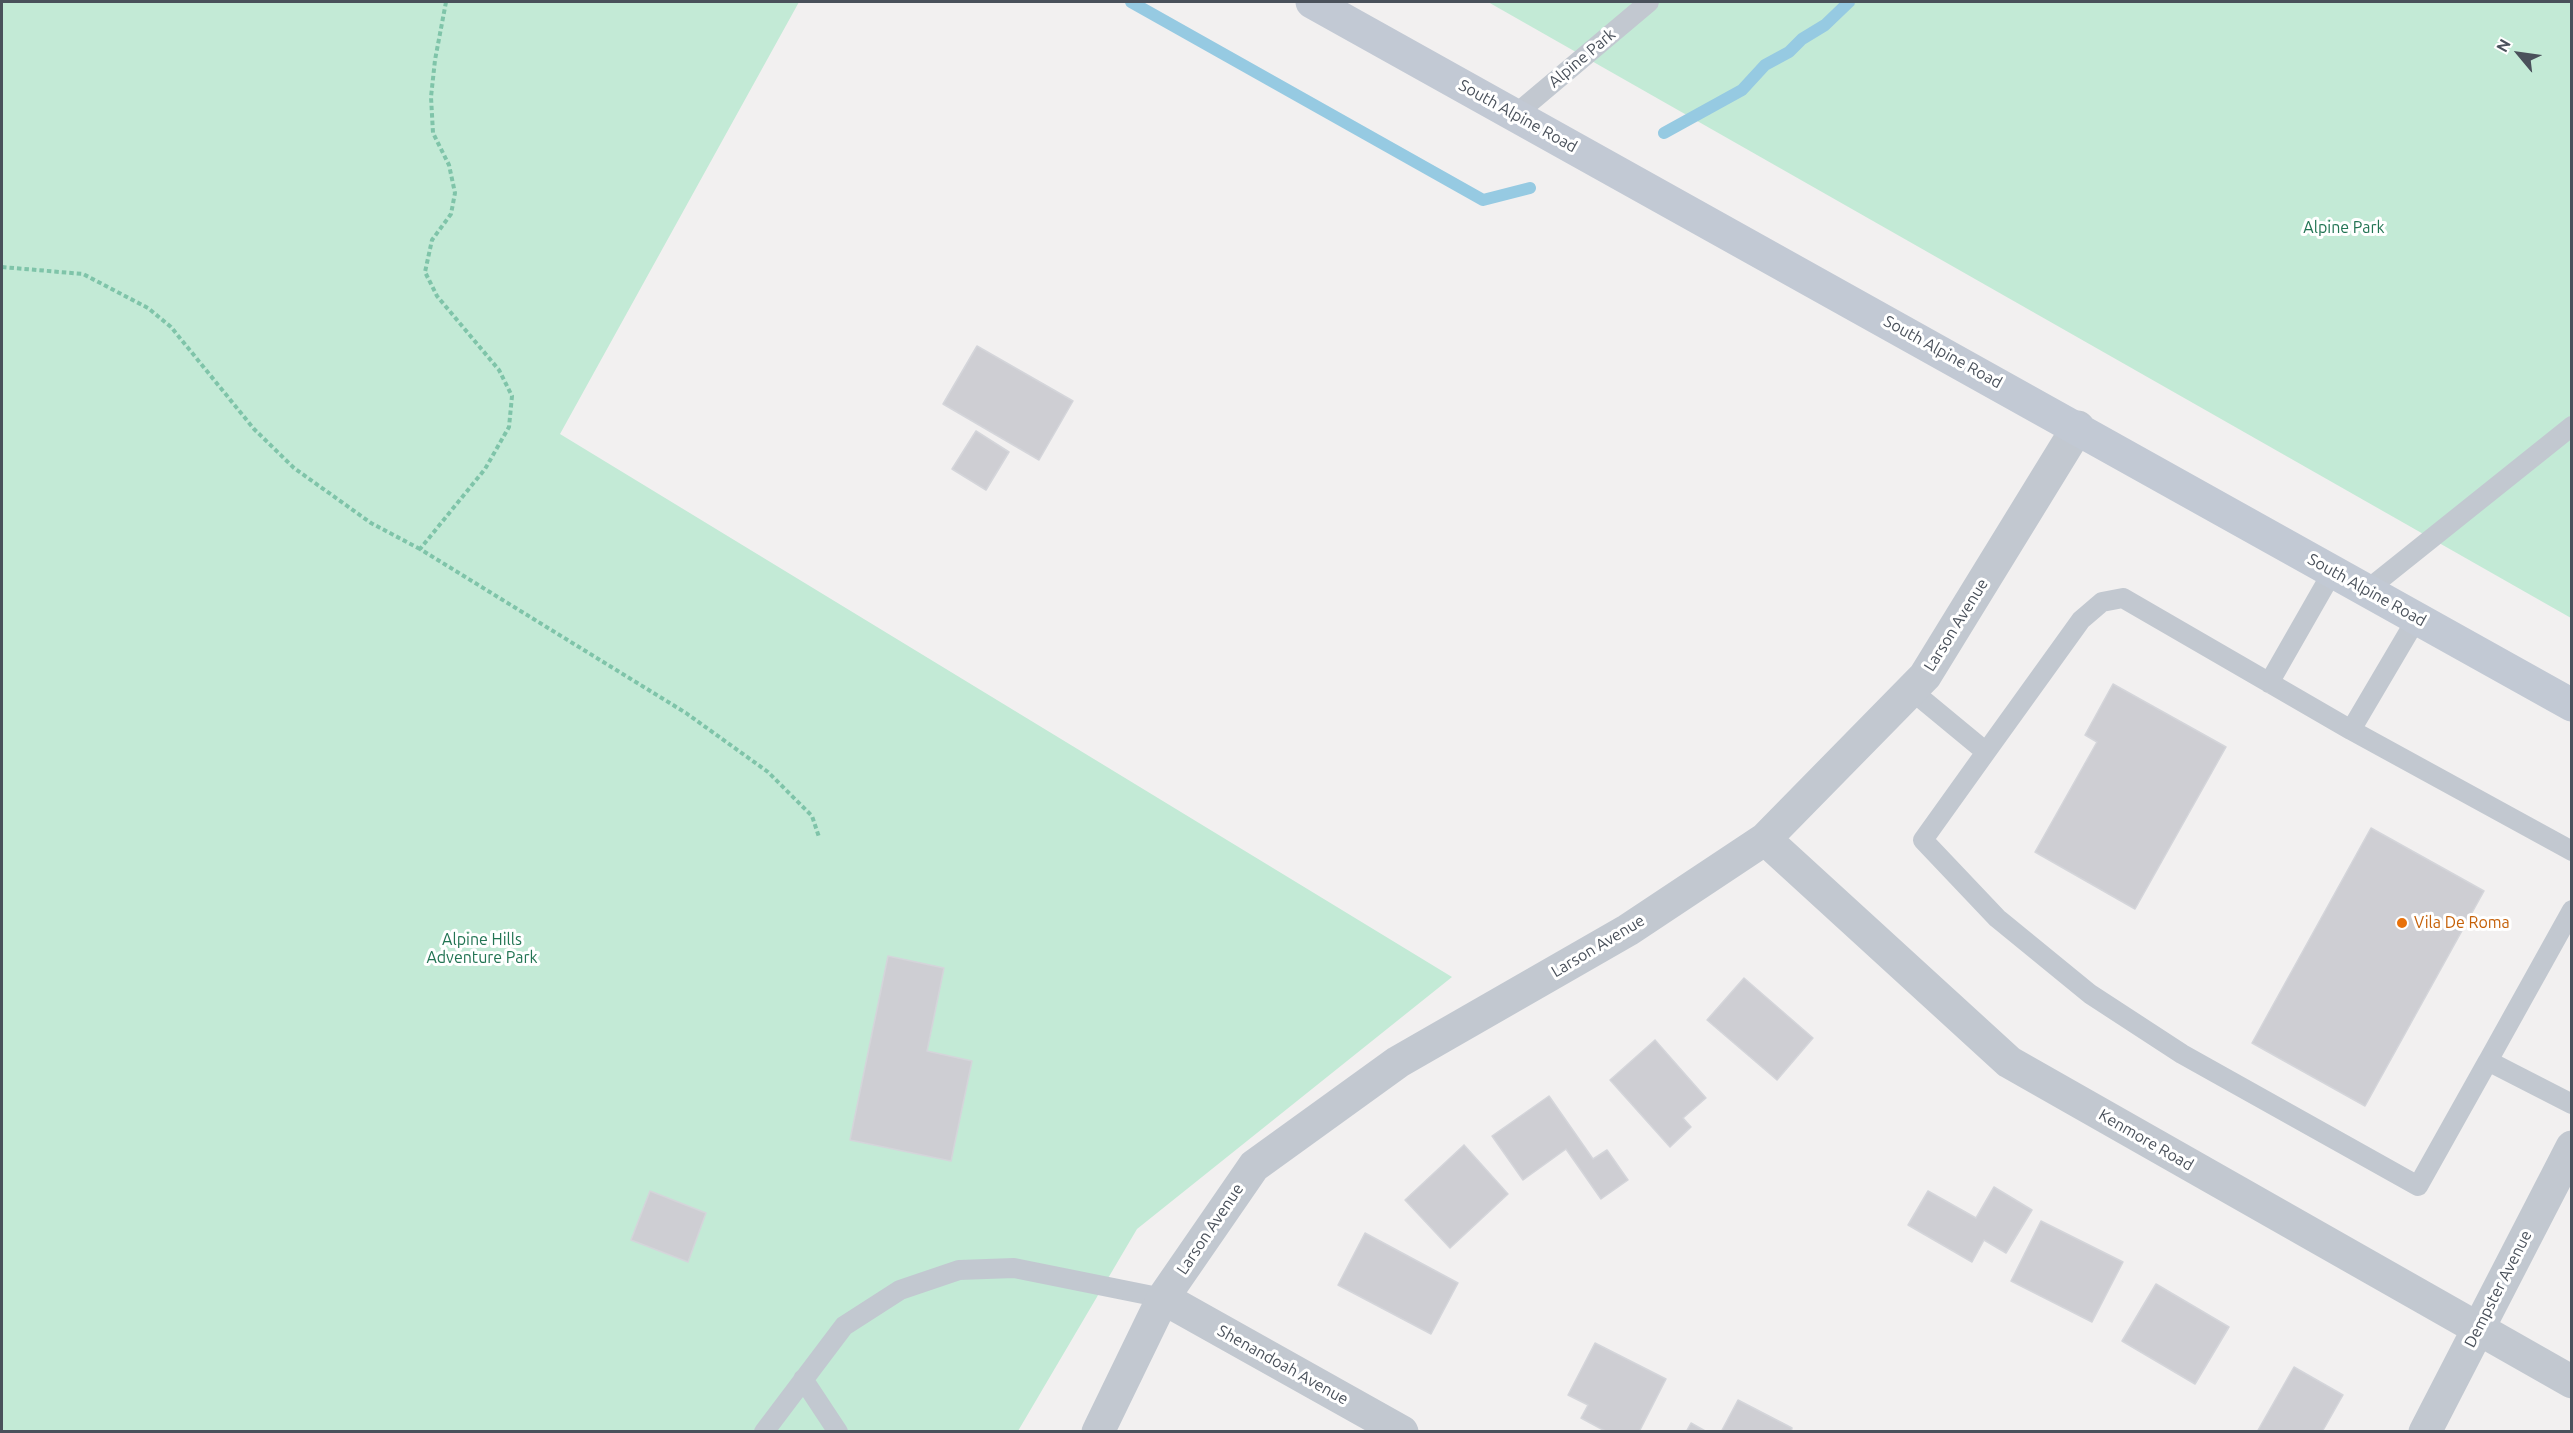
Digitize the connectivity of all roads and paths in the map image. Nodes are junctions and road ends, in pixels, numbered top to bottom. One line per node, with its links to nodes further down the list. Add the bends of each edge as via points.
1 (446, 2): 8 (path, via 431,97 434,132 449,165 455,193 451,214 432,240 425,272 437,296 499,370 512,396 509,427 489,460)
2 (1312, 2): 4 (main road, South Alpine Road)
3 (1649, 2): 4 (lane, Alpine Park)
4 (1516, 114): 7 (main road, South Alpine Road)
5 (2, 267): 8 (path, via 83,274 148,308 171,327 254,429 294,468 370,523)
6 (2571, 426): 10 (lane)
7 (2078, 428): 9 (main road, South Alpine Road); 13 (street, Larson Avenue, via 1925,676)
8 (420, 549): 17 (path, via 686,713 768,772 812,816)
9 (2333, 571): 10 (main road, South Alpine Road); 12 (lane)
10 (2367, 590): 11 (main road, South Alpine Road)
11 (2417, 618): 14 (main road, South Alpine Road); 15 (lane)
12 (2269, 683): 15 (lane); 16 (lane, via 2123,598 2102,602 2081,620)
13 (1911, 690): 16 (lane); 18 (street, Larson Avenue)
14 (2571, 705)
15 (2351, 730): 19 (lane)
16 (1986, 752): 21 (lane, via 1923,840 1997,918 2090,994 2181,1054 2418,1186)
17 (819, 837)
18 (1765, 839): 24 (street, Larson Avenue, via 1628,930 1398,1062 1254,1166); 25 (street, Kenmore Road, via 2009,1062)
19 (2571, 851)
20 (2571, 910): 21 (lane)
21 (2488, 1061): 22 (lane)
22 (2571, 1104)
23 (2571, 1147): 25 (street, Dempster Avenue)
24 (1163, 1298): 26 (lane, via 1014,1268 958,1270 900,1290 844,1326); 30 (street, Larson Avenue); 31 (street, Shenandoah Avenue)
25 (2477, 1329): 27 (street, Kenmore Road); 32 (street, Dempster Avenue)
26 (803, 1378): 28 (lane); 29 (lane)
27 (2571, 1382)
28 (764, 1431)
29 (838, 1431)
30 (1098, 1431)
31 (1402, 1431)
32 (2425, 1431)

